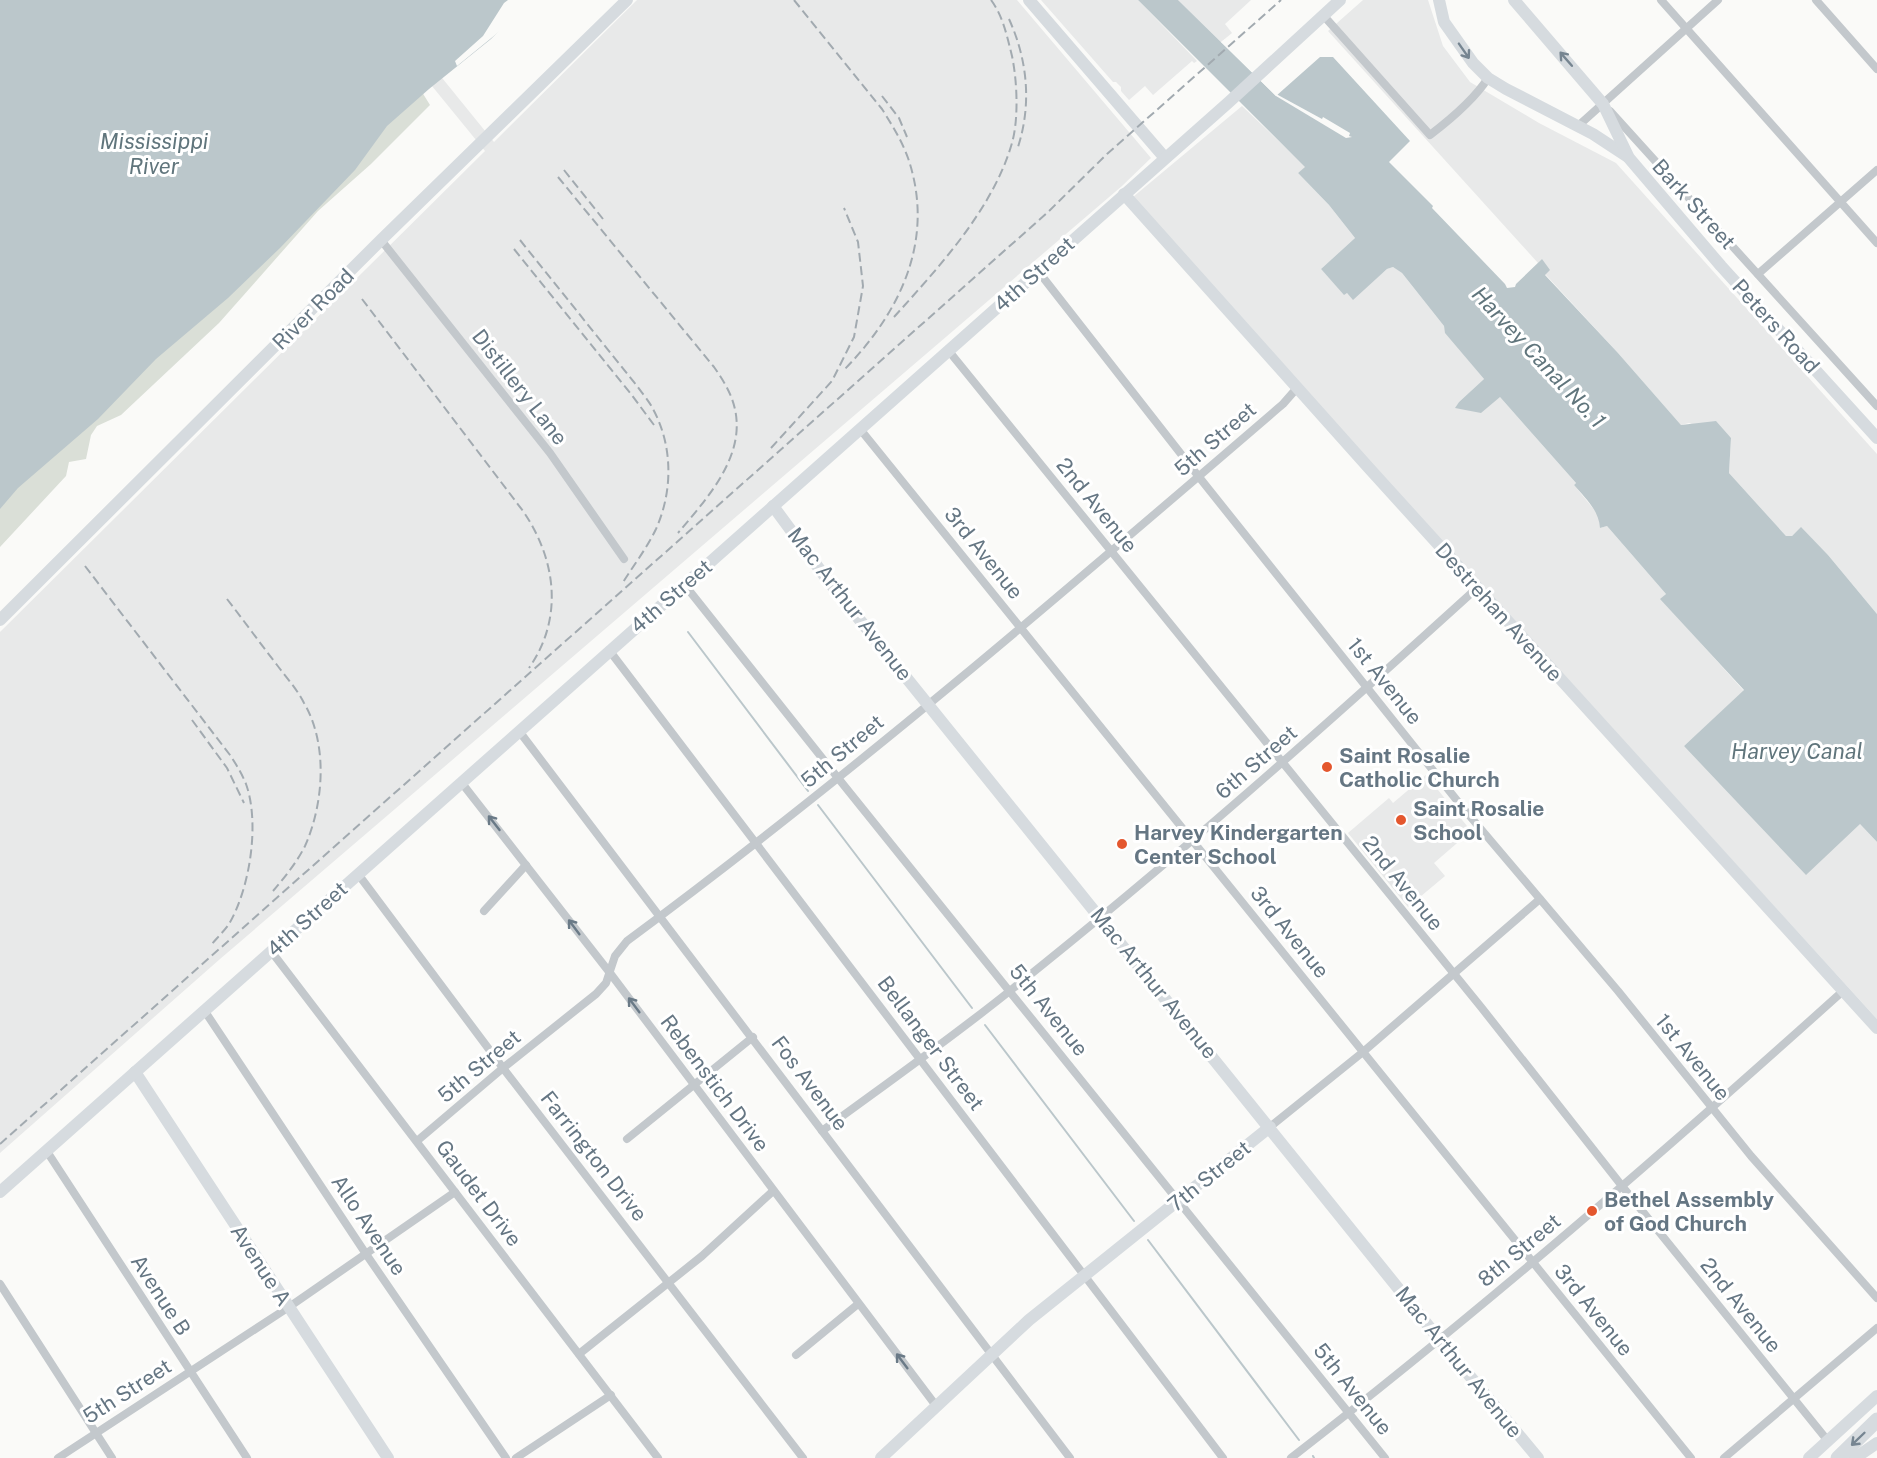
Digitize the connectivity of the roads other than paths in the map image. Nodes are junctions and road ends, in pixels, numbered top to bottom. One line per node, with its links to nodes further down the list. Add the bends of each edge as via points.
1 (627, 0): 20 (main road, River Road)
2 (1029, 0): 15 (main road)
3 (1340, 0): 9 (main road, 4th Street)
4 (1439, 0): 12 (main road, Peters Road, one-way to 12, via 1444,22)
5 (1514, 0): 13 (main road, Bark Street, one-way to 5)
6 (1661, 0): 10 (street)
7 (1718, 0): 10 (street)
8 (1816, 0): 11 (street)
9 (1323, 15): 12 (street, via 1430,135); 15 (main road, 4th Street)
10 (1686, 28): 13 (street); 19 (street)
11 (1877, 69)
12 (1488, 78): 14 (main road, Peters Road)
13 (1603, 104): 14 (street); 16 (main road, Peters Road); 23 (street, Bark Street)
14 (1578, 126): 16 (main road, Peters Road)
15 (1165, 158): 18 (main road, 4th Street)
16 (1629, 158): 28 (main road, Peters Road)
17 (1877, 170): 19 (street)
18 (1124, 194): 22 (main road, 4th Street); 25 (main road, Destrehan Avenue)
19 (1841, 202): 21 (street); 23 (street)
20 (381, 240): 32 (street, Distillery Lane, via 550,453); 35 (main road, River Road)
21 (1877, 243)
22 (1038, 271): 24 (main road, 4th Street); 29 (street, 1st Avenue)
23 (1758, 274): 26 (street, Bark Street)
24 (948, 351): 27 (main road, 4th Street); 31 (street, 2nd Avenue)
25 (1297, 388): 29 (street, 5th Street); 34 (main road, Destrehan Avenue)
26 (1877, 406)
27 (860, 429): 30 (main road, 4th Street); 36 (street, 3rd Avenue)
28 (1877, 438)
29 (1199, 477): 31 (street, 5th Street); 38 (street, 1st Avenue)
30 (773, 506): 33 (main road, 4th Street); 39 (main road, Mac Arthur Avenue)
31 (1112, 551): 36 (street, 5th Street); 41 (street, 2nd Avenue)
32 (624, 559)
33 (684, 584): 37 (main road, 4th Street); 42 (street, 5th Avenue)
34 (1477, 588): 38 (street, 6th Street); 56 (main road, Destrehan Avenue)
35 (0, 620)
36 (1021, 626): 39 (street, 5th Street); 44 (street, 3rd Avenue)
37 (609, 650): 40 (main road, 4th Street); 45 (street, Bellanger Street)
38 (1367, 688): 41 (street, 6th Street); 48 (street, 1st Avenue)
39 (928, 703): 42 (street, 5th Street); 51 (main road, Mac Arthur Avenue)
40 (519, 731): 43 (main road, 4th Street); 50 (street, Fos Avenue)
41 (1283, 764): 44 (street, 6th Street); 54 (street, 2nd Avenue)
42 (838, 778): 45 (street, 5th Street); 55 (street, 5th Avenue)
43 (461, 782): 46 (street, Rebenstich Drive, one-way to 43); 47 (main road, 4th Street)
44 (1193, 840): 51 (street, 6th Street); 60 (street, 3rd Avenue)
45 (755, 844): 50 (street, 5th Street); 61 (street, Bellanger Street)
46 (526, 865): 49 (street); 53 (street, Rebenstich Drive, one-way to 46)
47 (358, 874): 52 (main road, 4th Street); 62 (street, Farrington Drive)
48 (1540, 899): 54 (street, 7th Street); 65 (street, 1st Avenue)
49 (484, 911)
50 (661, 916): 53 (street, 5th Street, via 627,941 615,956); 59 (street, Fos Avenue)
51 (1101, 917): 55 (street, 6th Street); 66 (main road, Mac Arthur Avenue)
52 (271, 951): 57 (main road, 4th Street); 69 (street, Gaudet Drive)
53 (610, 973): 62 (street, 5th Street, via 596,994); 64 (street, Rebenstich Drive, one-way to 53)
54 (1454, 974): 60 (street, 7th Street); 71 (street, 2nd Avenue)
55 (1010, 991): 61 (street, 6th Street); 75 (street, 5th Avenue)
56 (1843, 991): 58 (main road, Destrehan Avenue); 65 (street, 8th Street)
57 (204, 1010): 63 (main road, 4th Street); 76 (street, Allo Avenue)
58 (1877, 1028)
59 (753, 1037): 64 (street); 67 (street, Fos Avenue)
60 (1363, 1052): 66 (street, 7th Street); 77 (street, 3rd Avenue)
61 (922, 1060): 67 (street, 6th Street); 78 (street, Bellanger Street)
62 (503, 1068): 69 (street, 5th Street); 79 (street, Farrington Drive)
63 (135, 1072): 70 (main road, 4th Street); 83 (main road, Avenue A)
64 (694, 1085): 68 (street); 72 (street, Rebenstich Drive)
65 (1712, 1109): 71 (street, 8th Street); 81 (street, 1st Avenue)
66 (1270, 1127): 75 (main road, 7th Street); 85 (main road, Mac Arthur Avenue)
67 (822, 1131): 87 (street, Fos Avenue)
68 (627, 1139)
69 (417, 1141): 74 (street, Gaudet Drive)
70 (46, 1150): 73 (main road, 4th Street); 89 (street, Avenue B)
71 (1622, 1186): 77 (street, 8th Street); 92 (street, 2nd Avenue)
72 (773, 1191): 79 (street); 82 (street, Rebenstich Drive)
73 (0, 1192)
74 (454, 1192): 76 (street, 5th Street); 86 (street, Gaudet Drive)
75 (1179, 1201): 78 (main road, 7th Street); 94 (street, 5th Avenue)
76 (366, 1254): 83 (street, 5th Street); 103 (street, Allo Avenue)
77 (1533, 1263): 85 (street, 8th Street); 113 (street, 3rd Avenue)
78 (1085, 1276): 87 (main road, 7th Street); 109 (street, Bellanger Street)
79 (669, 1282): 86 (street); 106 (street, Farrington Drive)
80 (0, 1284): 96 (street)
81 (1877, 1298)
82 (858, 1304): 88 (street); 93 (street, Rebenstich Drive, one-way to 82)
83 (289, 1307): 89 (street, 5th Street); 102 (main road, Avenue A)
84 (1877, 1328): 92 (street)
85 (1439, 1339): 94 (street, 8th Street); 112 (main road, Mac Arthur Avenue)
86 (579, 1354): 90 (street, Gaudet Drive)
87 (993, 1354): 93 (main road, 7th Street); 108 (street, Fos Avenue)
88 (796, 1355)
89 (190, 1371): 96 (street, 5th Street); 101 (street, Avenue B)
90 (611, 1395): 104 (street); 105 (street, Gaudet Drive)
91 (1877, 1396): 97 (main road)
92 (1793, 1399): 97 (street, 2nd Avenue); 114 (street)
93 (937, 1407): 107 (main road, 7th Street)
94 (1349, 1413): 110 (street, 8th Street); 111 (street, 5th Avenue)
95 (1877, 1420): 116 (highway, one-way to 116)
96 (95, 1433): 99 (street, 5th Street); 100 (street)
97 (1828, 1441): 115 (main road)
98 (1877, 1443): 117 (main road)
99 (58, 1458)
100 (112, 1458)
101 (247, 1458)
102 (388, 1458)
103 (507, 1458)
104 (516, 1458)
105 (658, 1458)
106 (803, 1458)
107 (881, 1458)
108 (1070, 1458)
109 (1223, 1458)
110 (1291, 1458)
111 (1385, 1458)
112 (1538, 1458)
113 (1690, 1458)
114 (1724, 1458)
115 (1809, 1458)
116 (1838, 1458)
117 (1855, 1458)

